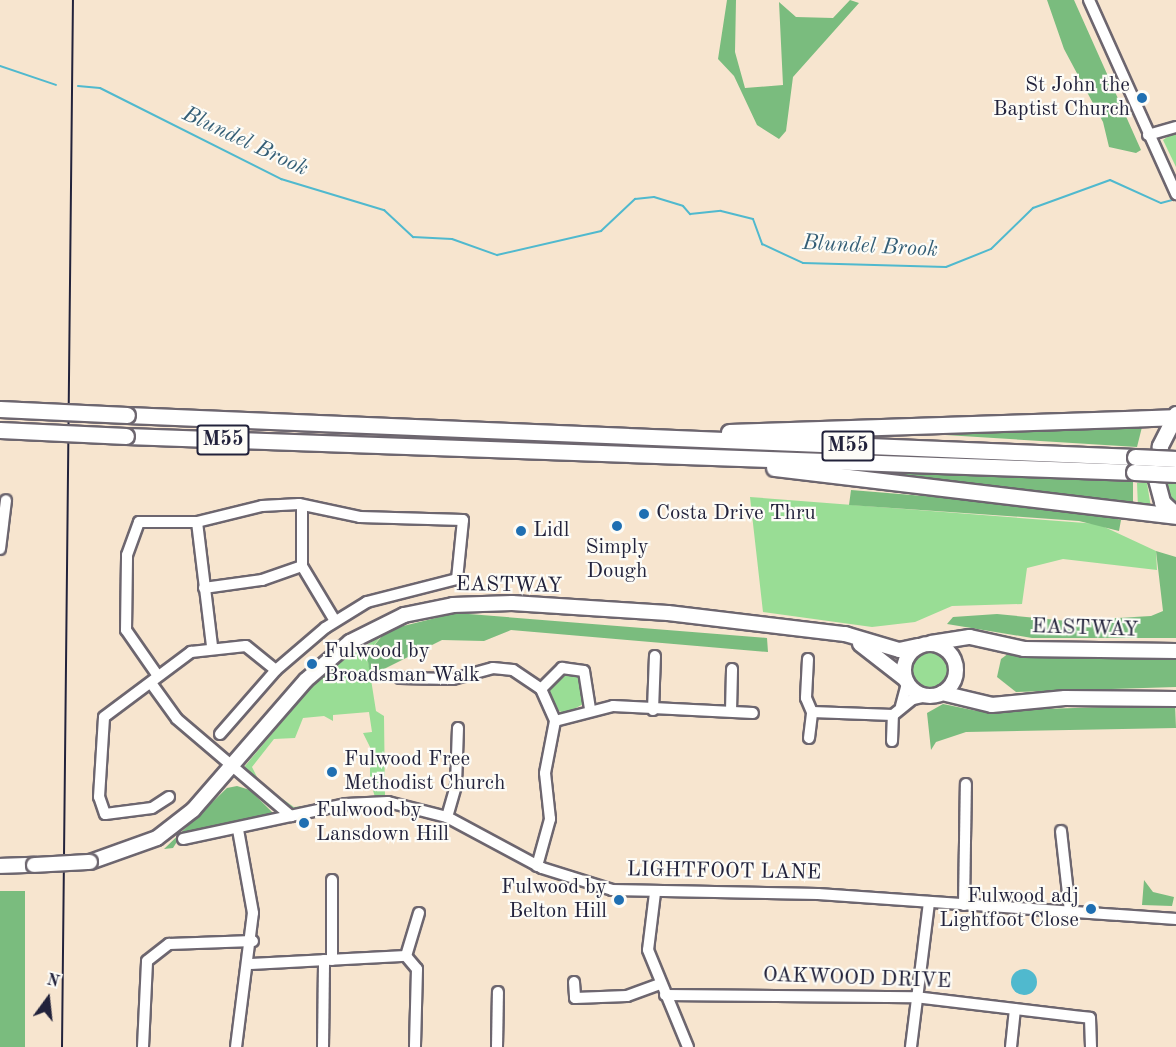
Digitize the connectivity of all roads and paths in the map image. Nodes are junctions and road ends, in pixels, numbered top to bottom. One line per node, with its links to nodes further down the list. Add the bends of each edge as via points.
1 (1089, 0): 3 (street)
2 (1176, 127): 3 (street)
3 (1148, 135): 4 (street)
4 (1176, 193)
5 (0, 409): 8 (highway, M55, bridge)
6 (1175, 415): 8 (highway, M55, via 1146,419); 15 (highway, via 1160,446 1156,479 1162,502)
7 (0, 430): 9 (highway, M55, bridge)
8 (561, 434): 11 (highway, M55)
9 (574, 454): 11 (highway, M55); 15 (highway, M55, via 881,477)
10 (1176, 459): 11 (highway, M55, bridge)
11 (1135, 465): 12 (highway, M55, bridge)
12 (1176, 474)
13 (6, 500): 17 (street)
14 (302, 505): 16 (street, via 262,506); 18 (street); 20 (street, via 360,517 463,520 462,570 450,585 367,602)
15 (1176, 516)
16 (197, 522): 19 (street); 32 (street, via 139,522 131,539 126,630)
17 (0, 549)
18 (302, 566): 19 (street, via 262,580); 20 (street)
19 (204, 588): 24 (street)
20 (335, 621): 30 (street)
21 (845, 634): 23 (main road, EASTWAY, via 891,649); 33 (main road); 51 (main road, EASTWAY, via 512,603 453,604 404,615 350,642 306,680)
22 (994, 641): 23 (main road, EASTWAY, via 954,637); 25 (main road, EASTWAY, via 1024,649); 28 (main road, EASTWAY, via 962,648)
23 (925, 645): 28 (main road, via 946,648); 33 (main road, via 907,656)
24 (212, 646): 30 (street, via 246,646); 32 (street, via 191,652)
25 (1176, 651)
26 (655, 656): 41 (street)
27 (808, 660): 44 (street, via 806,698)
28 (956, 666): 35 (main road); 38 (main road, via 964,687)
29 (732, 669): 42 (street)
30 (276, 670): 48 (street)
31 (400, 678): 34 (street, via 453,679 493,668 513,670)
32 (154, 680): 51 (street, via 177,720); 53 (street, via 104,717 99,797 108,816 152,808)
33 (906, 682): 36 (main road); 39 (street)
34 (541, 689): 40 (street, via 562,668 584,671); 46 (street)
35 (942, 693): 36 (main road); 38 (main road)
36 (927, 696): 39 (street)
37 (1174, 698): 38 (main road, via 1065,698)
38 (992, 705)
39 (901, 706): 45 (street)
40 (590, 708): 41 (street); 46 (street)
41 (653, 710): 42 (street)
42 (731, 711): 43 (street)
43 (753, 712)
44 (812, 712): 45 (street); 49 (street)
45 (893, 715): 50 (street)
46 (555, 721): 60 (street, via 545,773 550,819)
47 (458, 728): 55 (street, via 456,785)
48 (220, 734)
49 (810, 738)
50 (892, 741)
51 (234, 766): 54 (street); 59 (main road, bridge, via 193,810 157,838 90,862)
52 (966, 784): 64 (street)
53 (169, 797)
54 (291, 816): 55 (street, LIGHTFOOT LANE, via 388,802); 56 (street, LIGHTFOOT LANE)
55 (447, 817): 60 (street, LIGHTFOOT LANE)
56 (238, 830): 58 (street, LIGHTFOOT LANE); 68 (street, via 254,913)
57 (1064, 836): 65 (street)
58 (183, 838)
59 (0, 866)
60 (537, 866): 62 (street, LIGHTFOOT LANE, via 583,884)
61 (332, 880): 70 (street)
62 (655, 892): 63 (street, LIGHTFOOT LANE); 73 (street, via 648,950)
63 (929, 902): 64 (street, LIGHTFOOT LANE); 76 (street)
64 (964, 905): 65 (street, LIGHTFOOT LANE)
65 (1070, 911): 67 (street, LIGHTFOOT LANE)
66 (419, 914): 69 (street)
67 (1176, 919)
68 (253, 941): 71 (street); 78 (street, via 169,944 147,961)
69 (406, 956): 70 (street); 81 (street, via 417,969)
70 (328, 960): 71 (street); 80 (street)
71 (251, 964): 79 (street)
72 (574, 982): 73 (street, via 575,998 627,996)
73 (660, 984): 75 (street)
74 (498, 992): 82 (street)
75 (665, 995): 76 (street, OAKWOOD DRIVE); 83 (street)
76 (915, 996): 77 (street, OAKWOOD DRIVE); 84 (street)
77 (1015, 1009): 85 (street); 86 (street, OAKWOOD DRIVE, via 1090,1018)
78 (143, 1047)
79 (236, 1047)
80 (323, 1047)
81 (415, 1047)
82 (497, 1047)
83 (688, 1047)
84 (910, 1047)
85 (1011, 1047)
86 (1091, 1047)

